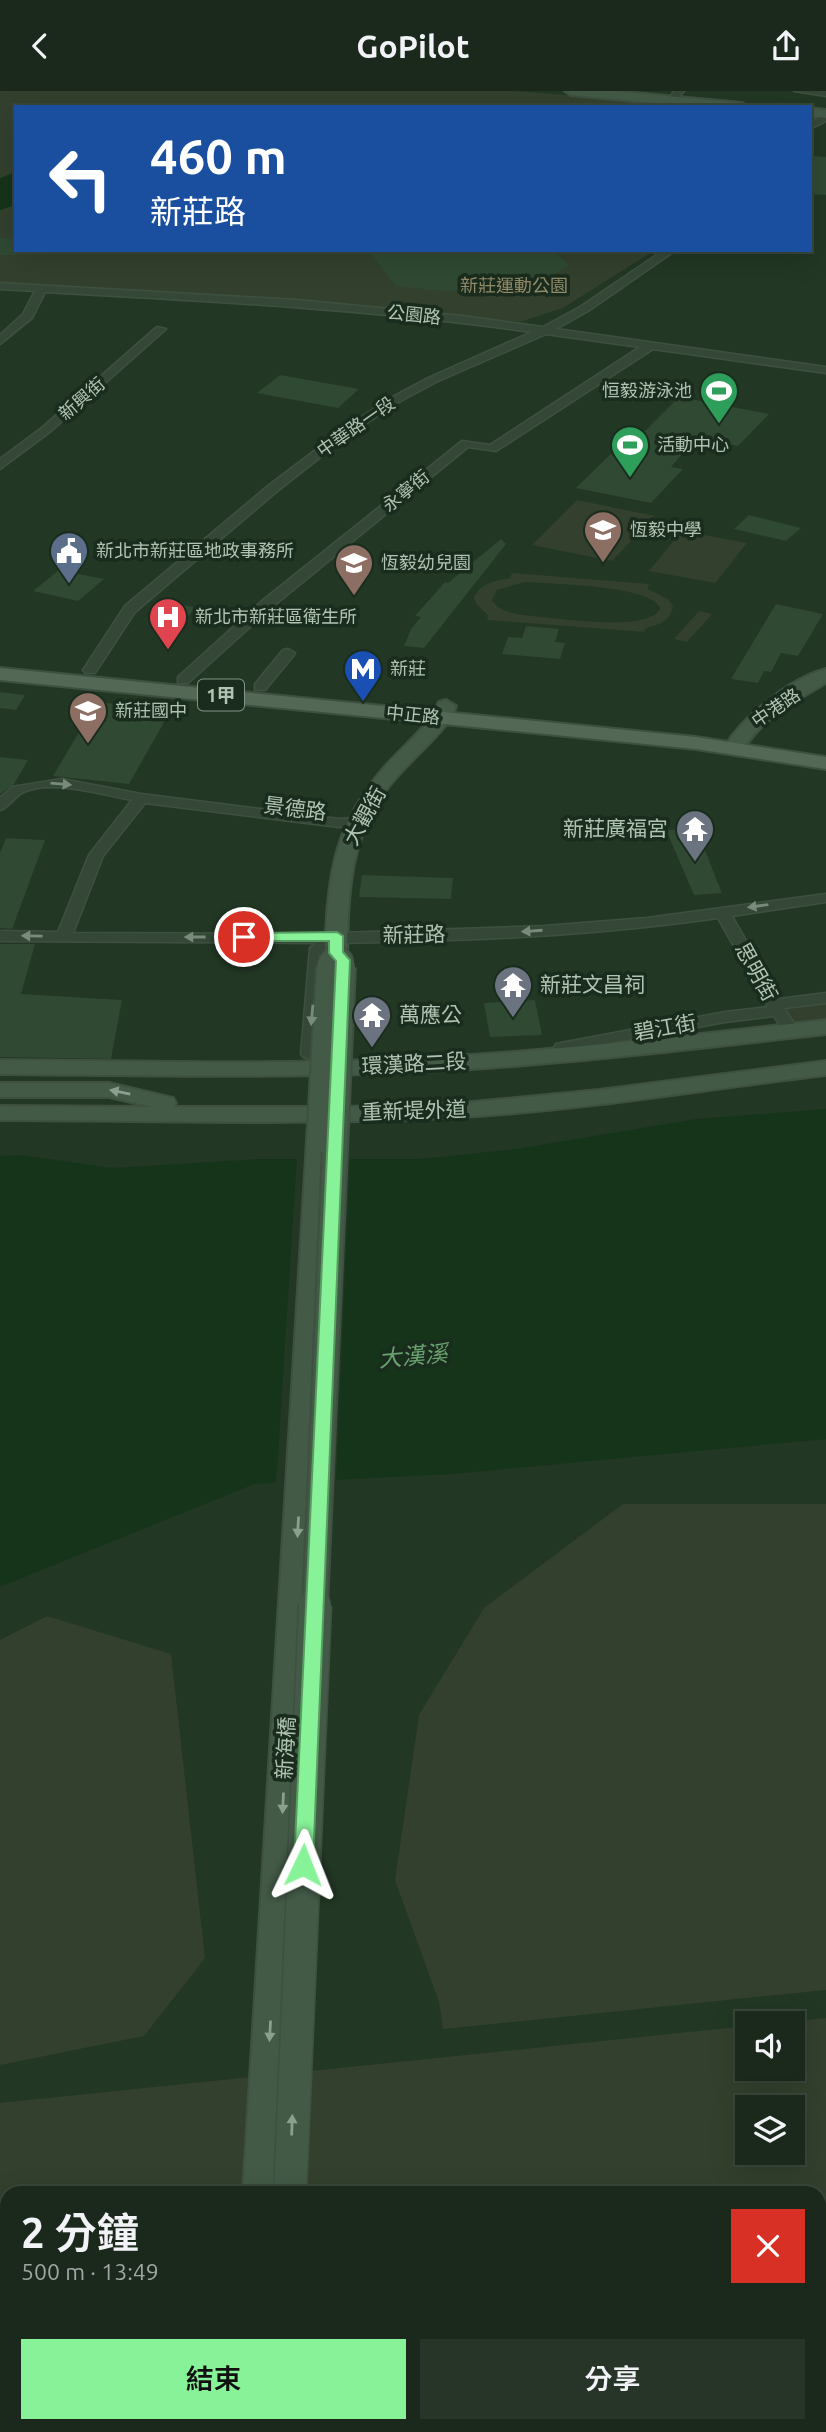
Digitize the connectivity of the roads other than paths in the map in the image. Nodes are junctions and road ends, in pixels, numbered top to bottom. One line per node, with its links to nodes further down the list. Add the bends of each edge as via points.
1 (570, 91): 4 (main road)
2 (799, 91): 3 (street)
3 (826, 93)
4 (676, 96): 5 (main road)
5 (729, 105)
6 (668, 252): 10 (street, 中華路一段)
7 (0, 286): 8 (street, 公園路)
8 (42, 287): 10 (street, 公園路, via 297,303); 11 (street, via 29,316)
9 (161, 329): 14 (street, 新興街)
10 (544, 331): 12 (street, 公園路); 17 (street, 中華路一段, via 432,380 342,435 130,610)
11 (0, 341)
12 (650, 346): 13 (street, 公園路); 20 (street, 永寧街, via 492,449 466,443 276,597)
13 (826, 370)
14 (0, 465)
15 (288, 653): 21 (street)
16 (0, 662): 17 (main road, 中正路 / 1甲)
17 (90, 670): 20 (main road, 中正路 / 1甲)
18 (0, 674): 22 (main road, 中正路 / 1甲)
19 (826, 674): 23 (main road, 中港路, via 754,720)
20 (183, 680): 21 (main road, 中正路 / 1甲)
21 (260, 687): 22 (main road, 中正路 / 1甲)
22 (444, 711): 23 (main road, 中正路 / 1甲); 28 (main road, 大觀街, via 383,782)
23 (737, 742): 24 (main road, 中正路 / 1甲); 25 (main road, 中正路 / 1甲)
24 (826, 751)
25 (826, 763)
26 (141, 798): 27 (street, 景德路, one-way to 26, via 17,790 44,783); 28 (street, 景德路); 32 (street, via 96,855)
27 (0, 806)
28 (357, 822): 33 (main road, 大觀街, via 344,856)
29 (826, 898): 30 (street, 新莊路, one-way to 30)
30 (722, 911): 33 (street, 新莊路, one-way to 33, via 623,925); 35 (street, 思明街)
31 (0, 936): 32 (street, 新莊路, one-way to 31)
32 (64, 937): 33 (street, 新莊路, one-way to 32)
33 (336, 945): 38 (street, one-way to 38, via 318,948); 39 (street, 大觀街, via 350,948); 48 (main road, 新海橋, one-way to 48, bridge, via 329,961); 49 (main road, 新海橋, one-way to 33, bridge, via 343,960)
34 (826, 997): 35 (street, 碧江街)
35 (776, 1008): 37 (street, 思明街); 40 (street, 碧江街, via 562,1047)
36 (826, 1027): 37 (main road, 環漢路二段)
37 (791, 1031): 40 (main road, 環漢路二段)
38 (309, 1054)
39 (351, 1055)
40 (567, 1055): 41 (main road, 環漢路二段, via 378,1066)
41 (0, 1067)
42 (826, 1067): 45 (main road, 重新堤外道, via 463,1110)
43 (826, 1082): 47 (main road, 重新堤外道, via 465,1123)
44 (0, 1090): 45 (main road, one-way to 44, via 168,1103 109,1090)
45 (184, 1112): 46 (main road, 重新堤外道)
46 (0, 1113)
47 (0, 1126)
48 (260, 2186)
49 (290, 2186)

